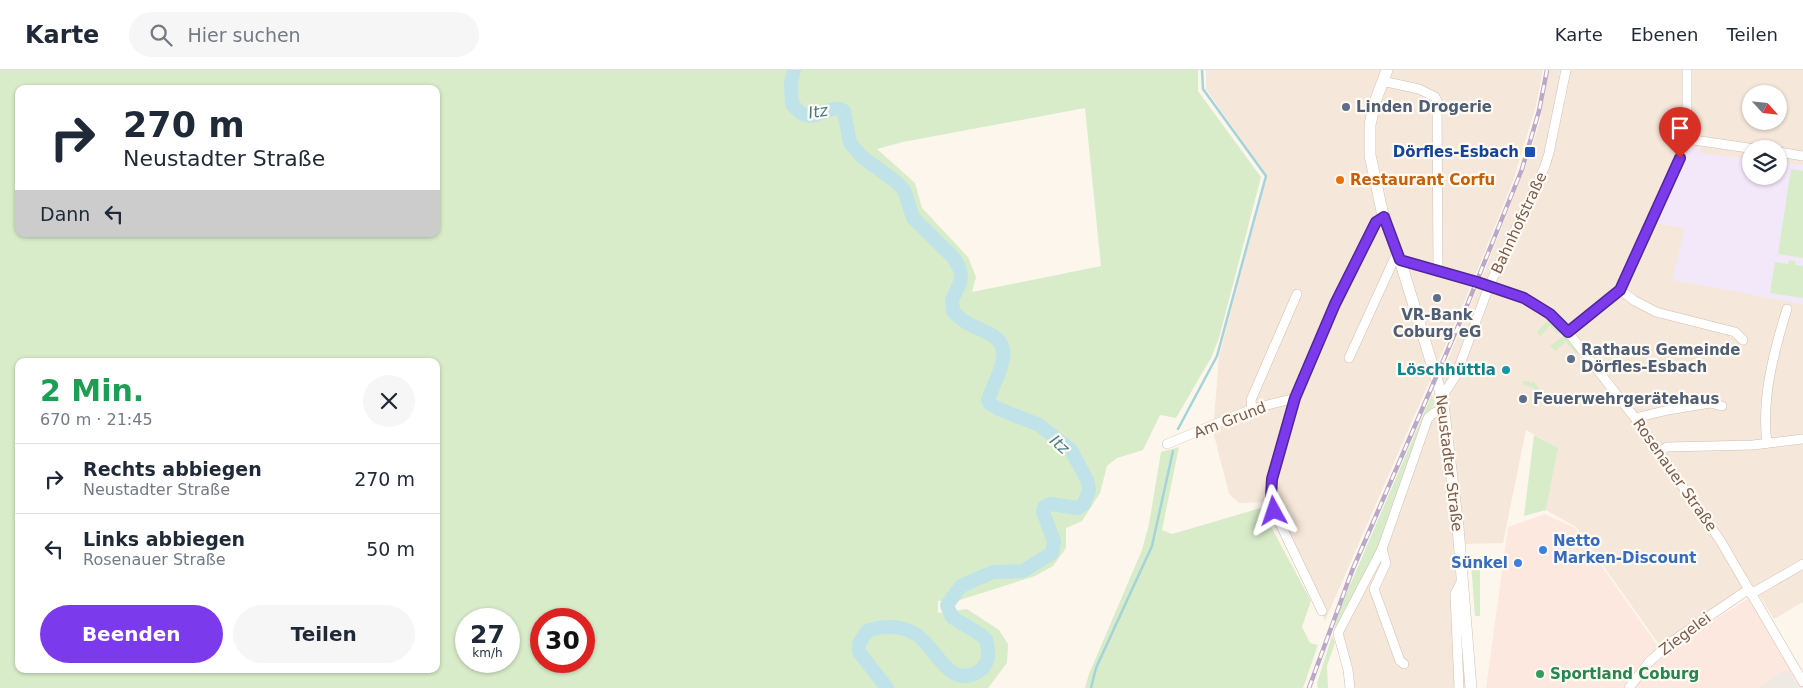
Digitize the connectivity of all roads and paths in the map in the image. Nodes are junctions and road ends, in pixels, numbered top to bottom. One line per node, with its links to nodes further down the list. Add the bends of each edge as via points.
1 (1566, 70): 11 (street, Bahnhofstraße, via 1550,154)
2 (1687, 70): 4 (street)
3 (1384, 75): 8 (street, Neustadter Straße, via 1370,125 1372,172); 10 (street, via 1435,97 1437,102)
4 (1687, 139): 5 (street); 12 (street)
5 (1742, 147)
6 (1787, 153): 7 (street)
7 (1803, 156)
8 (1384, 217): 9 (street, Neustadter Straße); 18 (street, via 1373,226)
9 (1399, 257): 10 (street, Rosenauer Straße); 17 (street); 19 (street, Neustadter Straße)
10 (1438, 272): 11 (street, Rosenauer Straße)
11 (1489, 286): 15 (street, Rosenauer Straße, via 1535,304); 19 (street, Bahnhofstraße)
12 (1620, 290): 15 (street); 16 (street, via 1656,312 1735,332)
13 (1297, 294): 21 (street, via 1251,400)
14 (1787, 309): 24 (street, via 1771,371)
15 (1568, 332): 22 (street, Rosenauer Straße)
16 (1743, 340)
17 (1349, 358)
18 (1295, 398): 21 (street, Am Grund); 31 (street, via 1272,479 1271,497 1274,511)
19 (1443, 403): 27 (street, Bahnhofstraße, via 1426,422); 29 (street, Neustadter Straße)
20 (1722, 406): 22 (street, via 1710,403)
21 (1252, 409): 25 (street, Am Grund)
22 (1635, 418): 26 (street, Rosenauer Straße)
23 (1803, 439): 24 (street)
24 (1767, 443): 26 (street, via 1667,447)
25 (1167, 444)
26 (1659, 452): 30 (street, Rosenauer Straße, via 1720,540)
27 (1382, 549): 32 (street, via 1386,563 1374,589 1400,661); 34 (street, via 1338,633)
28 (1803, 564): 30 (street, Ziegelei)
29 (1462, 580): 35 (street, via 1454,594); 36 (street, Neustadter Straße)
30 (1750, 592): 33 (street, Rosenauer Straße); 37 (street, Ziegelei, via 1680,635 1649,662)
31 (1322, 610)
32 (1404, 664)
33 (1803, 682)
34 (1350, 688)
35 (1459, 688)
36 (1471, 688)
37 (1629, 688)

